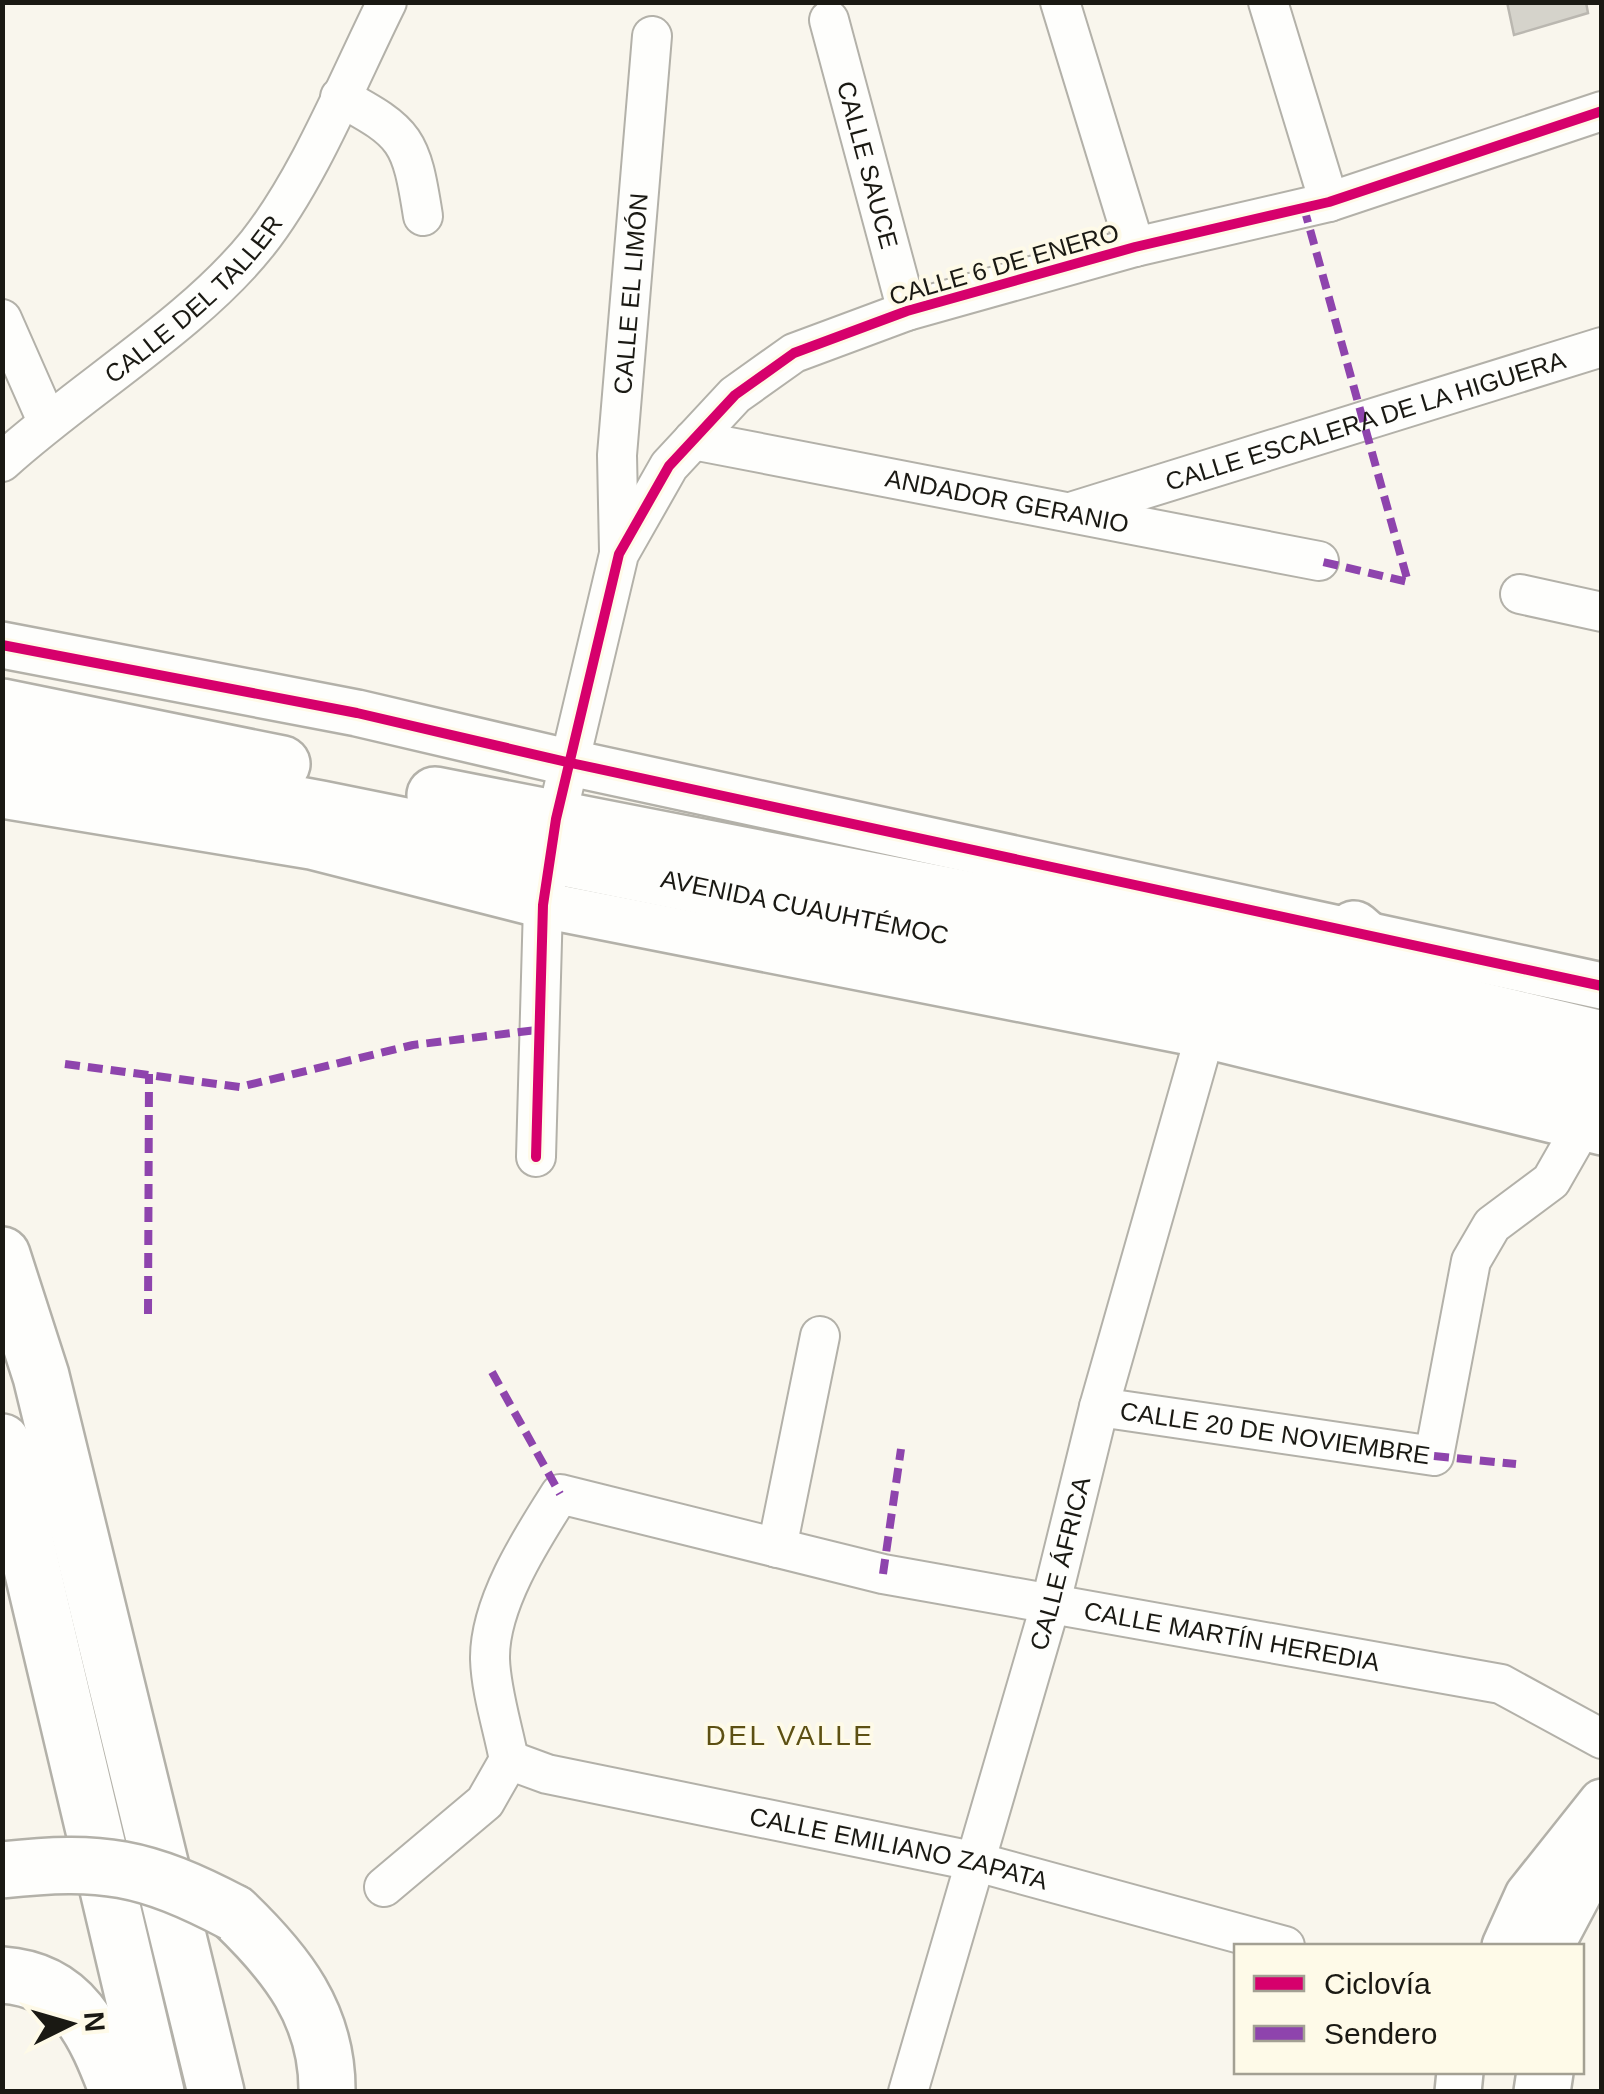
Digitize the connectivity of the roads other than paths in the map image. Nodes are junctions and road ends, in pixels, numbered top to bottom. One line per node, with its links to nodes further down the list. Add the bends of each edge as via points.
1 (386, 2): 6 (street, CALLE DEL TALLER)
2 (1060, 2): 10 (street)
3 (1268, 2): 8 (street)
4 (829, 20): 11 (street, CALLE SAUCE)
5 (652, 36): 18 (street, CALLE EL LIMÓN, via 616,454)
6 (340, 97): 9 (street, via 390,124 408,150); 14 (street, CALLE DEL TALLER, via 258,244 212,293)
7 (1602, 111): 8 (street, CALLE 6 DE ENERO)
8 (1329, 202): 10 (street, CALLE 6 DE ENERO)
9 (423, 216)
10 (1135, 247): 11 (street, CALLE 6 DE ENERO)
11 (907, 311): 15 (street, CALLE 6 DE ENERO, via 794,353 735,395)
12 (2, 318): 14 (street)
13 (1602, 347): 17 (street, CALLE ESCALERA DE LA HIGUERA)
14 (47, 421): 16 (street, CALLE DEL TALLER)
15 (692, 440): 17 (street, ANDADOR GERANIO); 18 (street, CALLE 6 DE ENERO, via 669,466)
16 (2, 462)
17 (1071, 511): 19 (street, ANDADOR GERANIO)
18 (619, 554): 25 (street, CALLE 6 DE ENERO)
19 (1319, 562)
20 (1520, 594): 21 (street)
21 (1602, 612)
22 (2, 645): 25 (street, via 357,712)
23 (2, 707): 27 (main road, AVENIDA CUAUHTÉMOC)
24 (2, 750): 27 (main road, AVENIDA CUAUHTÉMOC)
25 (571, 763): 27 (street, CALLE 6 DE ENERO); 28 (street)
26 (2, 795): 27 (street, via 311,846)
27 (550, 860): 30 (main road, AVENIDA CUAUHTÉMOC, via 1222,949); 31 (street); 33 (main road, AVENIDA CUAUHTÉMOC, via 1216,990); 34 (street, CALLE 6 DE ENERO)
28 (1354, 929): 29 (street); 30 (main road)
29 (1602, 986)
30 (1435, 1000): 32 (main road, AVENIDA CUAUHTÉMOC)
31 (1205, 1035): 33 (street); 37 (street, CALLE ÁFRICA)
32 (1602, 1039)
33 (1595, 1114): 37 (street, CALLE 20 DE NOVIEMBRE, via 1551,1181 1492,1225 1471,1261 1434,1456)
34 (536, 1157)
35 (2, 1255): 56 (main road, via 41,1376)
36 (820, 1336): 39 (street)
37 (1099, 1407): 40 (street, CALLE ÁFRICA)
38 (2, 1442): 55 (main road)
39 (777, 1548): 40 (street, CALLE MARTÍN HEREDIA); 42 (street, CALLE MARTÍN HEREDIA, via 560,1494 524,1550 490,1658)
40 (1050, 1606): 41 (street, CALLE MARTÍN HEREDIA, via 1501,1684); 45 (street, CALLE ÁFRICA)
41 (1602, 1740)
42 (509, 1760): 45 (street, CALLE EMILIANO ZAPATA, via 547,1774); 47 (street, via 485,1802)
43 (1602, 1802): 50 (street, via 1528,1895)
44 (1602, 1855): 51 (main road, via 1580,1880)
45 (973, 1861): 49 (street, CALLE EMILIANO ZAPATA); 58 (street, CALLE ÁFRICA)
46 (2, 1870): 57 (main road, bridge, via 62,1864 123,1868 174,1881 234,1913 280,1957 309,2003)
47 (384, 1887)
48 (1602, 1924): 52 (main road)
49 (1278, 1944)
50 (1506, 1944)
51 (1546, 1944)
52 (1584, 1955)
53 (2, 1976): 54 (main road, via 24,1977 74,2002)
54 (118, 2092)
55 (156, 2092)
56 (216, 2092)
57 (327, 2092)
58 (908, 2092)

